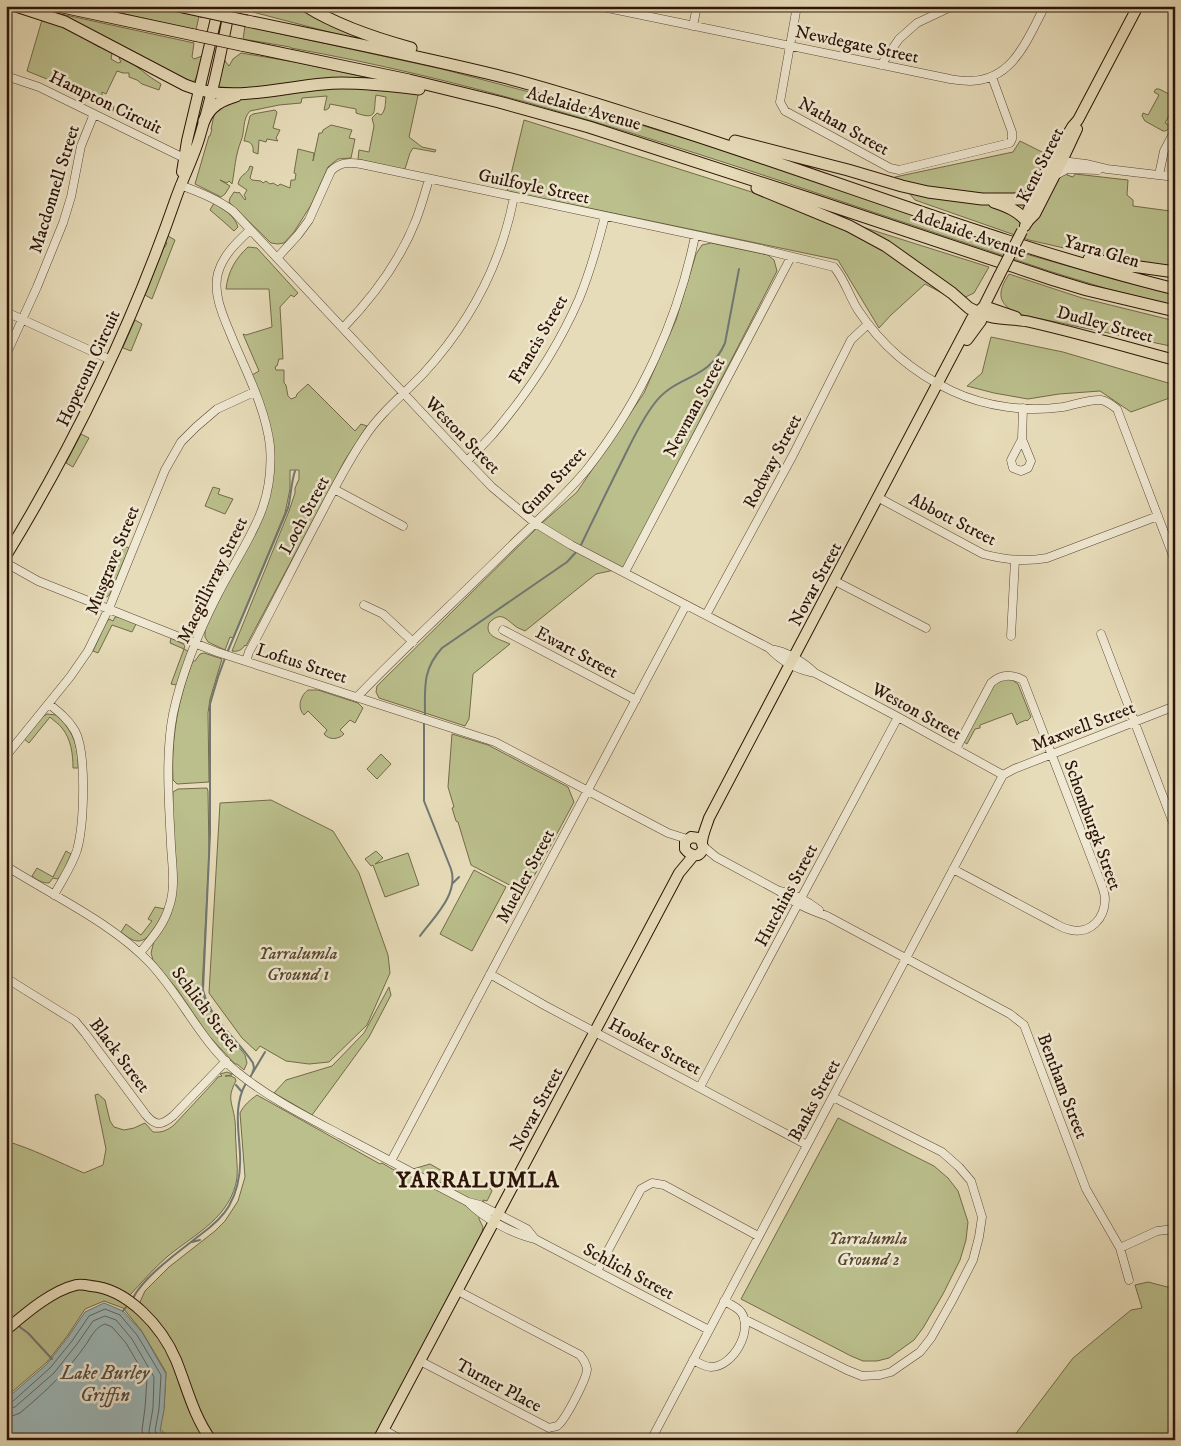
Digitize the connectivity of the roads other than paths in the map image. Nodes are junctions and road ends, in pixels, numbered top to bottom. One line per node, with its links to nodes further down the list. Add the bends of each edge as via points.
1 (16, 6): 20 (highway, via 65,22 185,85)
2 (58, 6): 22 (highway, Adelaide Avenue, bridge)
3 (178, 6): 19 (highway, Adelaide Avenue, bridge)
4 (219, 6): 20 (main road, Hopetoun Circuit)
5 (230, 6): 20 (main road, Hopetoun Circuit)
6 (306, 6): 19 (highway, via 358,32)
7 (601, 6): 14 (street, Newdegate Street)
8 (697, 6): 14 (street)
9 (797, 6): 15 (street, Nathan Street)
10 (953, 6): 16 (street, via 917,23 899,39)
11 (1045, 6): 18 (street, Newdegate Street, via 1011,64)
12 (1125, 6): 13 (street)
13 (1137, 8): 24 (main road, Kent Street)
14 (693, 26): 15 (street, Newdegate Street)
15 (790, 46): 16 (street, Newdegate Street); 18 (street, Nathan Street, via 780,102 785,111 898,170 1010,143 1012,132)
16 (881, 65): 18 (street, Newdegate Street, via 950,79 970,81)
17 (6, 76): 23 (street, Hampton Circuit, via 32,84)
18 (992, 77)
19 (504, 78): 26 (highway, Adelaide Avenue)
20 (206, 91): 21 (highway); 25 (main road, Hopetoun Circuit); 29 (main road, Hopetoun Circuit)
21 (250, 93): 22 (highway, via 342,83); 25 (highway, via 217,104)
22 (468, 94): 28 (highway, Adelaide Avenue)
23 (94, 114): 29 (street, Hampton Circuit); 55 (street, Macdonnell Street, via 81,146 63,223)
24 (1078, 120): 30 (main road, Kent Street); 34 (main road, Kent Street, via 1055,154)
25 (204, 121): 29 (main road, Hopetoun Circuit)
26 (663, 125): 38 (highway, via 703,132 902,186); 43 (highway, Adelaide Avenue)
27 (1175, 130): 32 (street, via 1164,151)
28 (675, 154): 49 (highway, Adelaide Avenue); 51 (highway, via 701,169 760,189 849,226 886,246 956,295 969,308)
29 (188, 159): 36 (main road, Hopetoun Circuit)
30 (1062, 161): 31 (street); 34 (main road, via 1055,164)
31 (1108, 169): 32 (street); 34 (street, via 1067,169)
32 (1159, 175): 33 (street)
33 (1175, 177)
34 (1046, 178): 38 (highway, via 1026,200); 40 (main road, Kent Street, via 1028,210); 40 (main road, Kent Street, via 1035,214)
35 (429, 180): 37 (street, Guilfoyle Street); 45 (street, Guilfoyle Street, via 361,164 337,165 331,171 309,220); 58 (street, via 415,222 391,268)
36 (180, 185): 41 (street, Weston Street, via 222,203); 60 (main road, Hopetoun Circuit, via 144,286)
37 (514, 197): 39 (street, Guilfoyle Street); 64 (street, Loch Street, via 500,252 480,296 454,337)
38 (982, 199): 40 (highway, via 1019,213)
39 (605, 216): 42 (street, Guilfoyle Street); 67 (street, Francis Street, via 579,299 549,357 493,434)
40 (1024, 226): 47 (main road, Kent Street, bridge)
41 (250, 230): 45 (street, Weston Street); 63 (street, Macgillivray Street, via 229,251 216,281 218,300)
42 (695, 236): 44 (street, Guilfoyle Street); 71 (street, Gunn Street, via 682,289 637,395 587,469)
43 (1021, 245): 46 (highway); 48 (highway, Yarra Glen)
44 (791, 257): 57 (street, Guilfoyle Street, via 834,267); 77 (street, Newman Street)
45 (277, 258): 58 (street, Weston Street)
46 (1175, 272)
47 (999, 276): 50 (main road); 51 (main road, Kent Street)
48 (1175, 289)
49 (1087, 290): 52 (highway); 54 (highway, via 1121,304)
50 (998, 310): 51 (main road, Dudley Street); 56 (main road, Dudley Street)
51 (981, 311): 56 (main road, Dudley Street, via 1004,319); 62 (main road, Novar Street, via 972,318)
52 (1175, 311)
53 (6, 312): 55 (street)
54 (1175, 318)
55 (23, 320): 59 (street, Macdonnell Street); 60 (street)
56 (1026, 321): 61 (main road, Dudley Street)
57 (868, 324): 62 (street, via 903,360); 82 (street, Rodway Street, via 851,340)
58 (343, 328): 64 (street, Weston Street)
59 (6, 355)
60 (112, 360): 73 (main road, Hopetoun Circuit, via 60,464)
61 (1175, 360)
62 (939, 384): 65 (street, via 972,399); 69 (main road, Novar Street)
63 (254, 392): 81 (street, Musgrave Street, via 217,409 181,442 165,470); 88 (street, Macgillivray Street, via 269,443 271,469 266,499)
64 (403, 394): 67 (street, Weston Street); 68 (street, Loch Street, via 364,436)
65 (1023, 408): 66 (street); 70 (street, via 1052,408 1102,400 1110,403 1117,409)
66 (1022, 438)
67 (467, 461): 71 (street, Weston Street)
68 (334, 489): 72 (street); 90 (street, Loch Street)
69 (879, 498): 74 (street, Abbott Street, via 983,554); 78 (main road, Novar Street)
70 (1158, 516): 74 (street, Abbott Street, via 1047,558); 75 (street)
71 (535, 523): 77 (street, Weston Street); 87 (street, Gunn Street)
72 (403, 526)
73 (6, 556)
74 (1015, 560): 86 (street)
75 (1175, 561)
76 (6, 563): 81 (street, Loftus Street, via 38,581)
77 (625, 572): 80 (street, Weston Street)
78 (835, 581): 83 (street); 89 (main road, Novar Street)
79 (364, 605): 87 (street, via 383,614)
80 (686, 605): 82 (street, Weston Street); 92 (street, Mueller Street)
81 (108, 608): 88 (street, Loftus Street); 93 (street, Musgrave Street, via 88,651)
82 (706, 615): 89 (street, Weston Street, via 782,652)
83 (926, 628)
84 (504, 630): 92 (street, Ewart Street)
85 (1101, 634): 96 (street)
86 (1011, 636)
87 (413, 642): 91 (street, Gunn Street)
88 (196, 644): 90 (street, Loftus Street); 108 (street, Macgillivray Street, via 178,692 169,755 172,899 166,915)
89 (792, 661): 95 (street, Weston Street, via 805,664); 103 (main road, Novar Street)
90 (246, 662): 91 (street, Loftus Street)
91 (357, 697): 101 (street, Loftus Street, via 495,742)
92 (636, 700): 101 (street, Mueller Street)
93 (49, 704): 99 (street, Musgrave Street); 106 (street, via 76,732 83,759 80,834 75,855)
94 (1175, 706): 96 (street, Maxwell Street)
95 (898, 717): 97 (street, Weston Street); 107 (street, Hutchins Street)
96 (1134, 722): 98 (street, Maxwell Street); 102 (street)
97 (956, 749): 98 (street, Schomburgk Street, via 991,683 1004,676 1015,676 1023,680 1028,689); 100 (street, Weston Street)
98 (1052, 754): 100 (street, Maxwell Street); 105 (street, Schomburgk Street, via 1101,883 1105,898 1100,919 1080,931 1065,928)
99 (6, 756)
100 (1003, 775): 105 (street, Banks Street)
101 (588, 791): 103 (street, Bentham Street); 110 (street, Mueller Street)
102 (1175, 828)
103 (693, 846): 107 (street, Bentham Street, via 787,898); 112 (main road, Novar Street)
104 (6, 866): 106 (street, Schlich Street)
105 (953, 869): 109 (street, Banks Street)
106 (54, 894): 108 (street, Schlich Street, via 116,933)
107 (799, 901): 109 (street, Bentham Street); 114 (street, Hutchins Street)
108 (140, 953): 113 (street, Schlich Street, via 169,985)
109 (906, 958): 115 (street, Banks Street); 121 (street, Bentham Street, via 1024,1024 1086,1190)
110 (490, 974): 112 (street, Hooker Street); 117 (street, Mueller Street)
111 (6, 978): 113 (street, Black Street, via 75,1021 154,1122 161,1124 174,1116)
112 (596, 1032): 114 (street, Hooker Street); 118 (main road, Novar Street)
113 (226, 1061): 117 (street, Schlich Street, via 271,1096)
114 (700, 1087): 116 (street, Hooker Street)
115 (833, 1097): 116 (street, Banks Street); 126 (street, via 942,1152 959,1167 971,1181 982,1216 973,1260 954,1299 920,1352 891,1372 880,1375 862,1376)
116 (807, 1145): 120 (street, Banks Street)
117 (391, 1161): 118 (street, Schlich Street, via 468,1202 480,1204)
118 (497, 1218): 122 (street, Schlich Street, via 527,1229 535,1238); 124 (main road, Novar Street)
119 (1175, 1228): 121 (street, via 1157,1231)
120 (758, 1236): 122 (street, via 664,1185 652,1183 641,1189); 125 (street, Banks Street)
121 (1120, 1248): 123 (street, Bentham Street)
122 (597, 1271): 128 (street, Schlich Street)
123 (1129, 1280)
124 (458, 1291): 130 (main road, Novar Street); 130 (street, Turner Place, via 580,1355 586,1362 584,1383 563,1420 549,1428)
125 (724, 1301): 126 (street, via 737,1308); 128 (street, Banks Street)
126 (744, 1319): 129 (street, via 740,1345 727,1361 711,1367)
127 (12, 1326): 132 (main road, via 43,1301 77,1284 109,1289 150,1320 165,1339 176,1360 193,1410)
128 (708, 1330): 129 (street, Banks Street)
129 (693, 1360): 135 (street, Banks Street)
130 (420, 1361): 131 (main road, Novar Street)
131 (384, 1430): 133 (main road, Novar Street); 134 (street)
132 (211, 1440)
133 (378, 1440)
134 (402, 1440)
135 (651, 1440)

